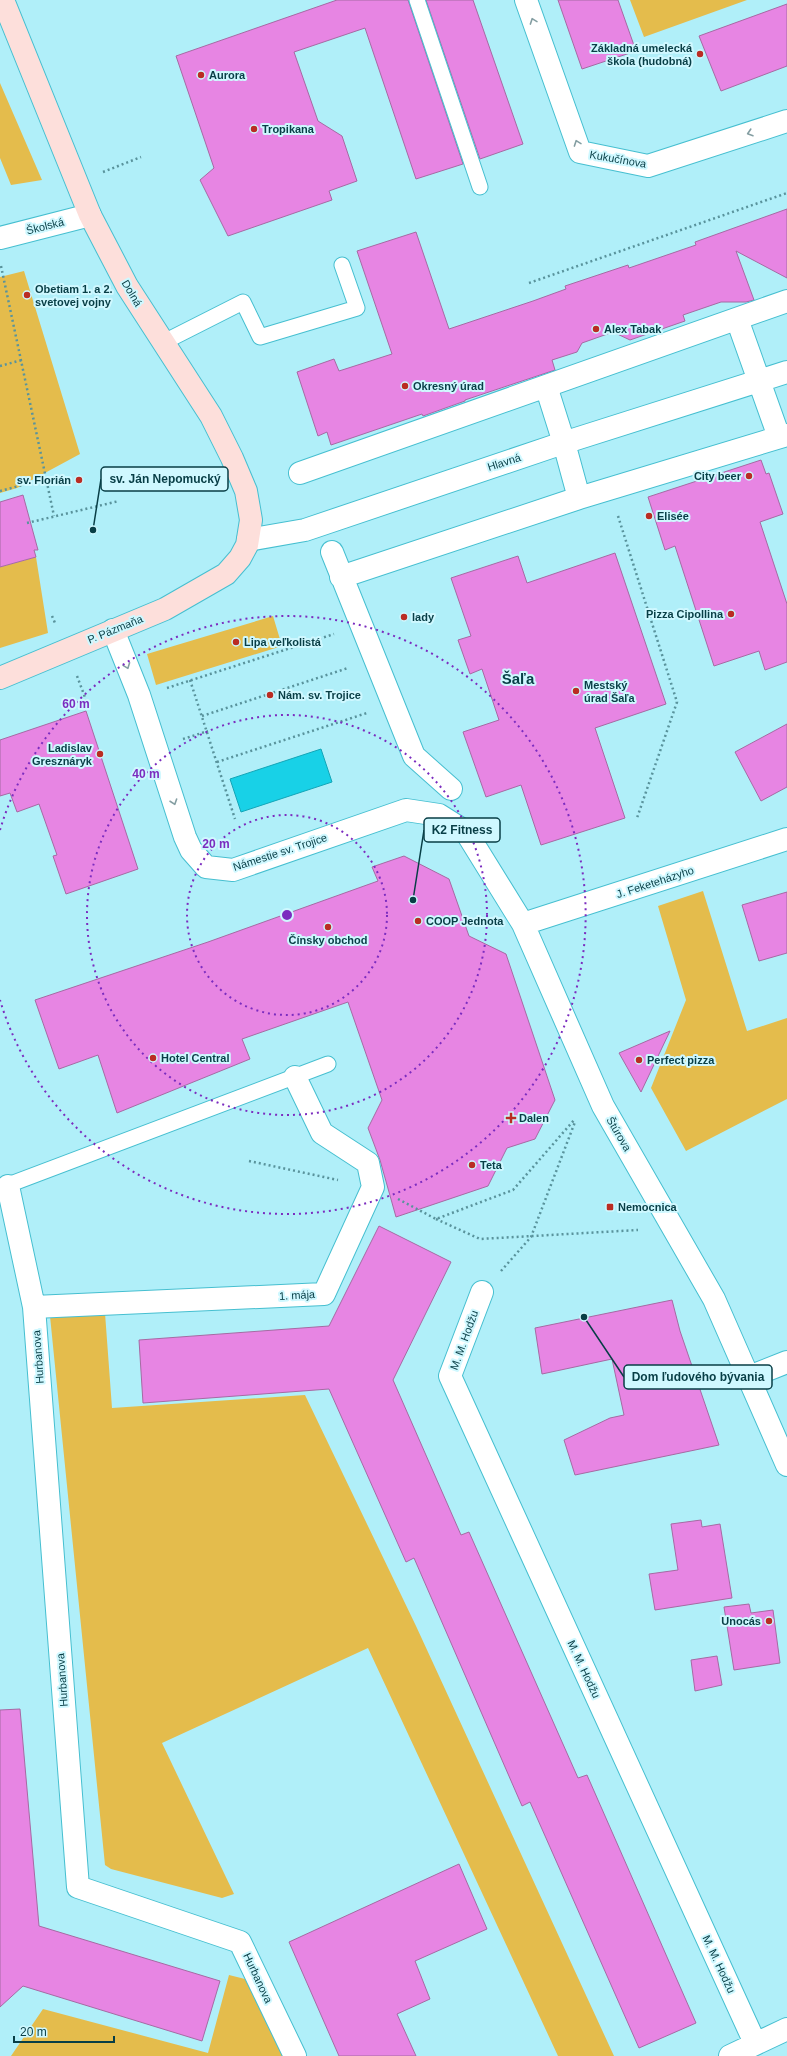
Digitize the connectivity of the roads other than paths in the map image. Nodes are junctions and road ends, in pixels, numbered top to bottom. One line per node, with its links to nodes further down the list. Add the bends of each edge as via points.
1 (3, 0): 6 (main road, Dolná)
2 (416, 0): 5 (lane)
3 (526, 0): 4 (street, Kukučínova, one-way to 3, via 648,166 580,152)
4 (787, 121)
5 (480, 187)
6 (90, 215): 7 (street, Školská); 11 (main road, Dolná, via 127,286)
7 (0, 238)
8 (342, 265): 11 (lane, via 357,308 260,337 243,302)
9 (787, 301): 10 (street)
10 (737, 319): 13 (street); 14 (street)
11 (162, 343): 19 (main road, Dolná, via 211,416 232,458 246,491 251,520)
12 (787, 372): 13 (street, Hlavná)
13 (759, 381): 15 (street); 16 (street, Hlavná)
14 (546, 386): 16 (street); 17 (street)
15 (783, 436): 18 (street)
16 (564, 443): 18 (street); 19 (street, Hlavná, via 305,530)
17 (300, 472)
18 (579, 498): 22 (street)
19 (248, 540): 21 (main road, Dolná, via 240,558)
20 (332, 552): 22 (street)
21 (226, 574): 23 (main road, P. Pázmaňa, via 165,609)
22 (341, 577): 25 (street, via 414,756)
23 (113, 630): 24 (main road, P. Pázmaňa); 26 (street, Námestie sv. Trojice, one-way to 26, via 139,695 185,837 191,850 206,867 233,870 406,810)
24 (0, 678)
25 (451, 789)
26 (439, 815): 28 (street, Štúrova, via 466,832)
27 (787, 839): 28 (street, J. Feketeházyho)
28 (523, 924): 35 (street, Štúrova, via 603,1106 714,1299)
29 (328, 1064): 30 (lane)
30 (295, 1077): 31 (lane); 33 (street, 1. mája, via 322,1133 368,1163 373,1186 324,1294)
31 (4, 1187): 33 (street, Hurbanova)
32 (482, 1292): 38 (street, M. M. Hodžu, via 450,1376)
33 (34, 1307): 39 (street, Hurbanova, via 78,1887 240,1942)
34 (787, 1362): 35 (street)
35 (749, 1377): 36 (street, Štúrova)
36 (787, 1465)
37 (787, 2029): 38 (street)
38 (755, 2043): 40 (street)
39 (294, 2056)
40 (730, 2056)

